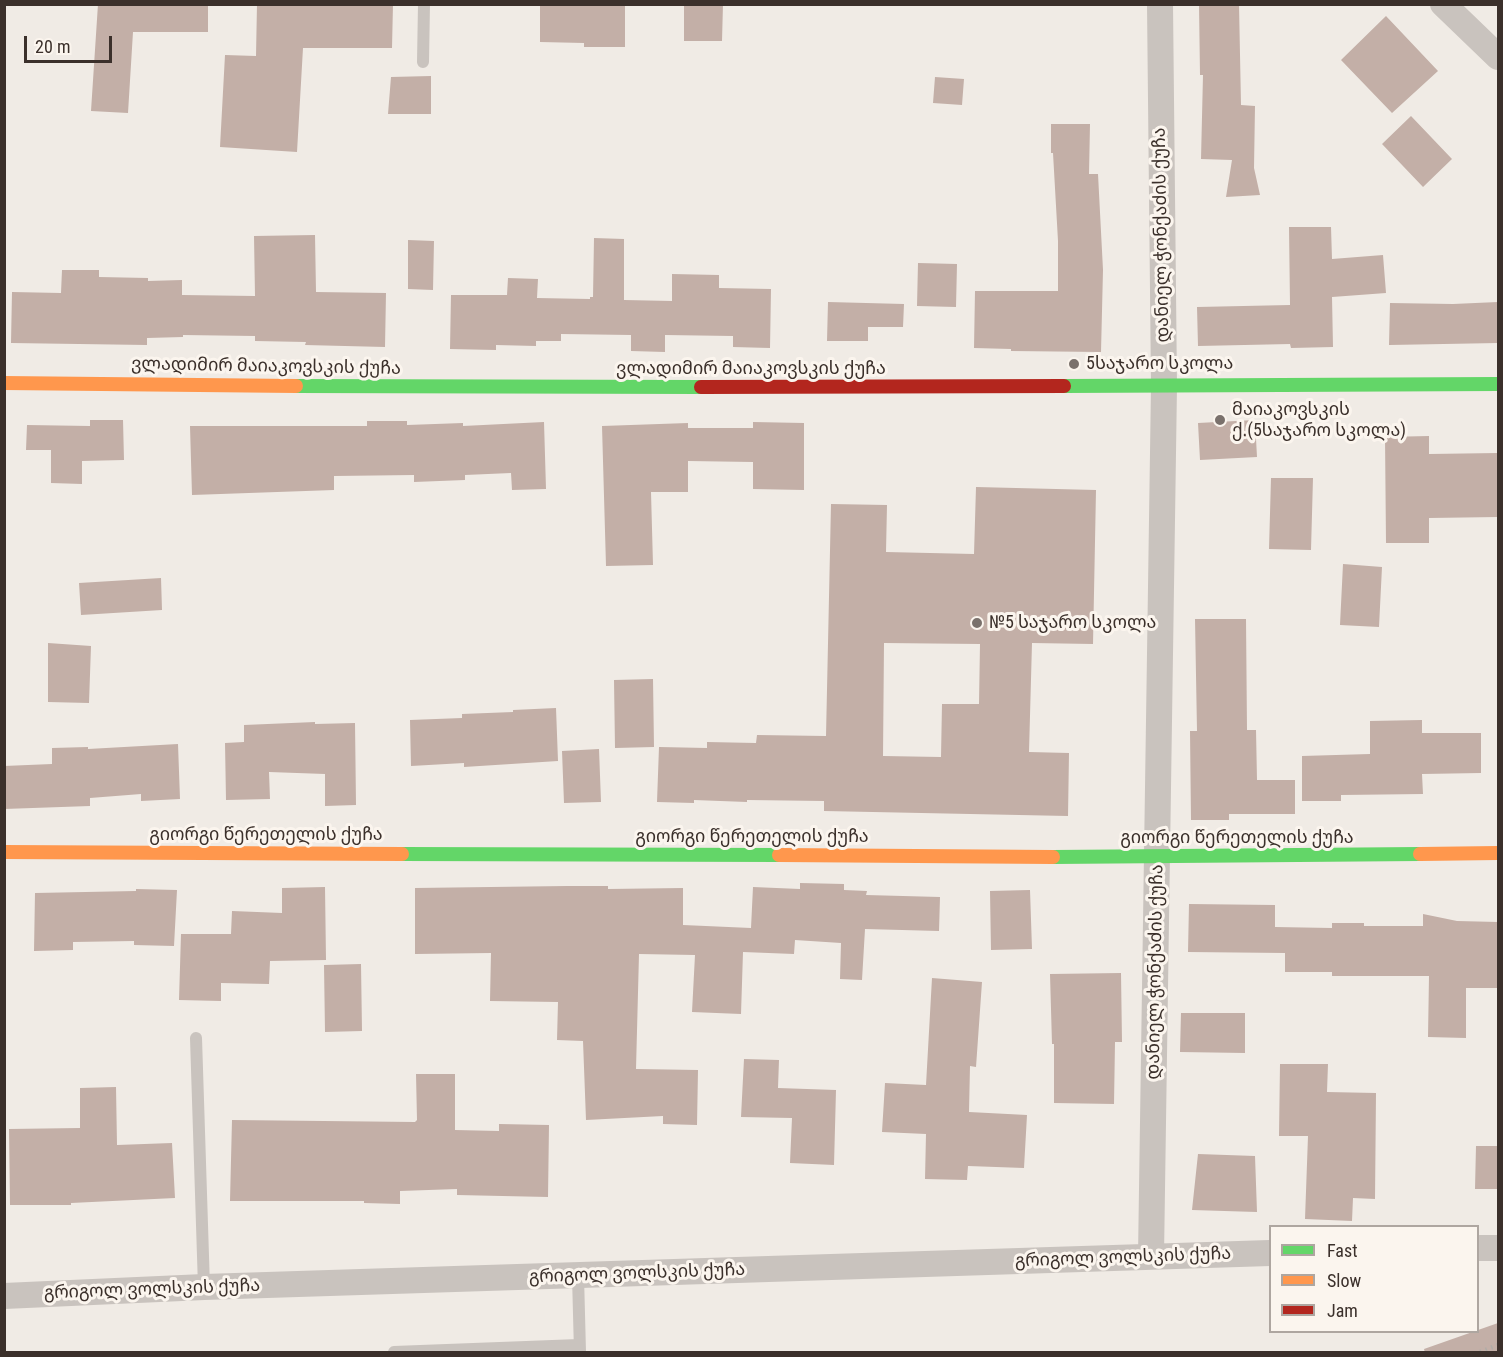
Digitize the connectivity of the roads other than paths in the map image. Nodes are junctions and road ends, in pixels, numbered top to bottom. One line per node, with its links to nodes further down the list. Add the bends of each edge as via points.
1 (424, 4): 5 (lane)
2 (1160, 4): 8 (street, დანიელ ჭონქაძის ქუჩა)
3 (1443, 4): 4 (street)
4 (1498, 57)
5 (423, 62)
6 (4, 383): 8 (main road, ვლადიმირ მაიაკოვსკის ქუჩა, via 514,388)
7 (1498, 384): 8 (main road, ვლადიმირ მაიაკოვსკის ქუჩა)
8 (1164, 386): 11 (street, დანიელ ჭონქაძის ქუჩა)
9 (4, 852): 11 (main road, გიორგი წერეთელის ქუჩა)
10 (1498, 853): 11 (main road, გიორგი წერეთელის ქუჩა)
11 (1158, 857): 16 (street, დანიელ ჭონქაძის ქუჩა)
12 (196, 1038): 18 (lane)
13 (1479, 1248): 14 (street)
14 (1498, 1248)
15 (1269, 1253): 16 (street, გრიგოლ ვოლსკის ქუჩა)
16 (1151, 1257): 17 (street, გრიგოლ ვოლსკის ქუჩა)
17 (578, 1276): 18 (street, გრიგოლ ვოლსკის ქუჩა); 20 (lane)
18 (204, 1287): 19 (street, გრიგოლ ვოლსკის ქუჩა)
19 (4, 1296)
20 (580, 1349): 21 (lane)
21 (393, 1353)

